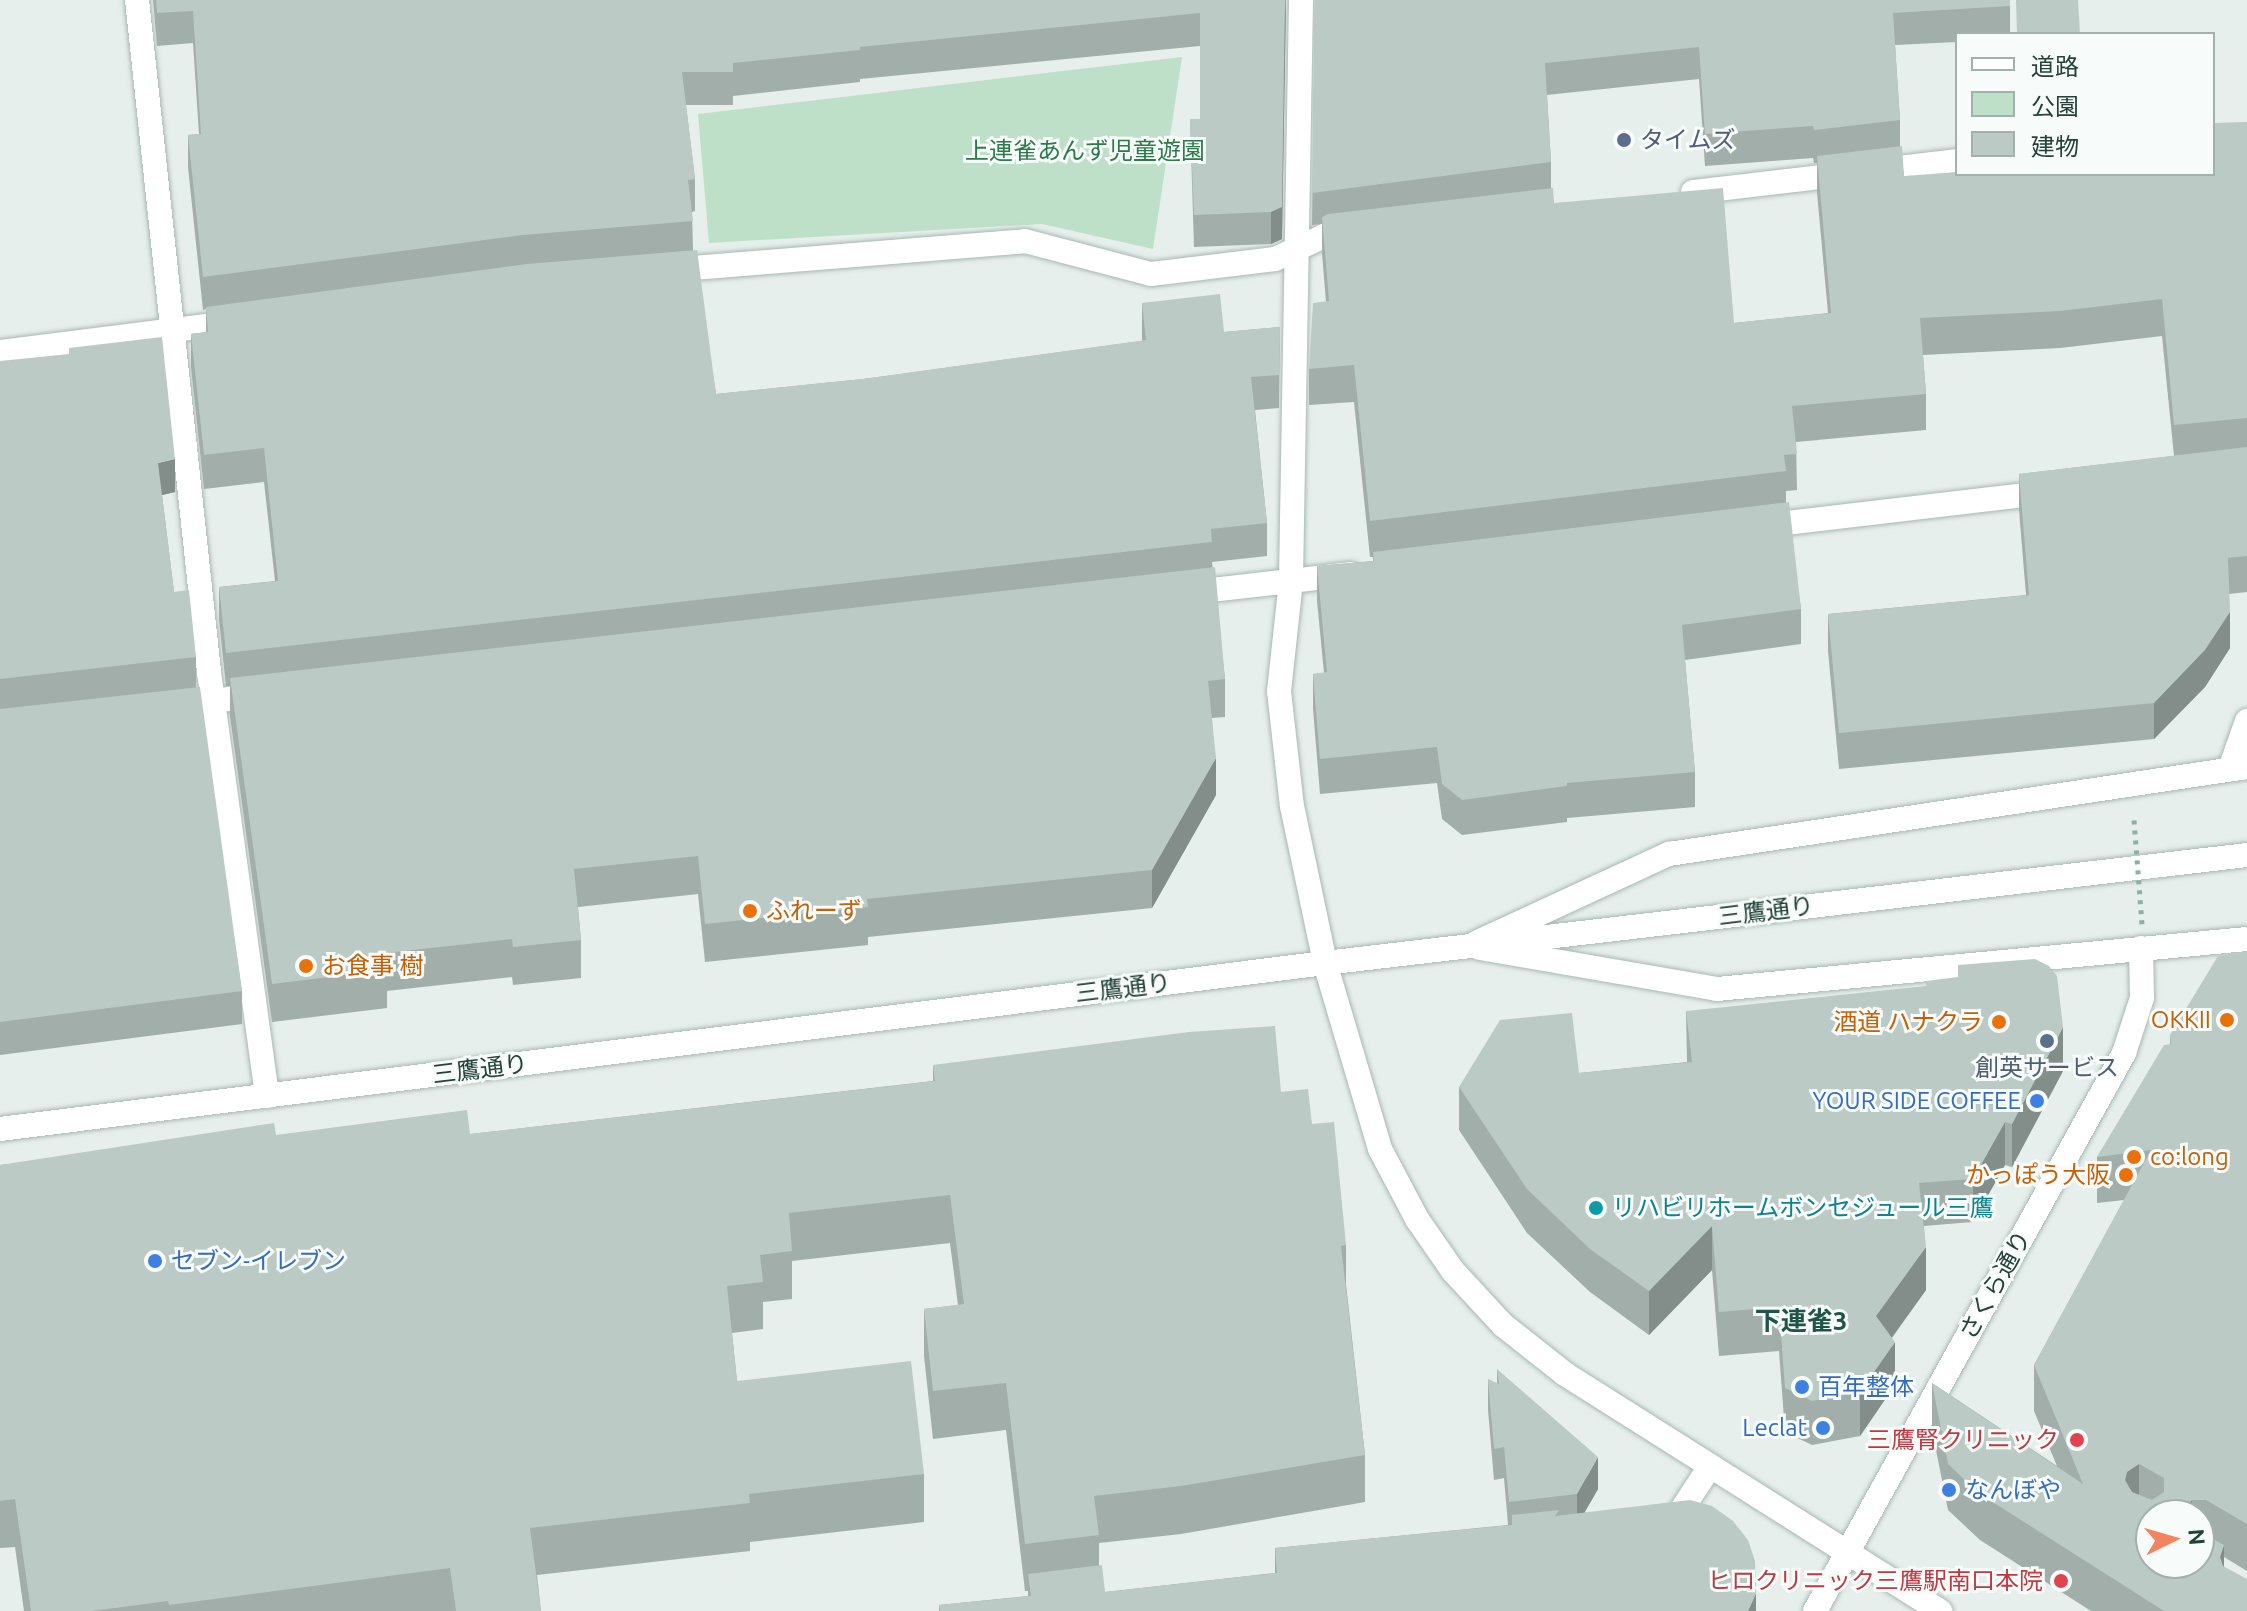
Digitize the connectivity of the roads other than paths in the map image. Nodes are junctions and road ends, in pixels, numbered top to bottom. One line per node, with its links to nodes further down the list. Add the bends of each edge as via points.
1 (137, 0): 9 (street)
2 (1301, 0): 6 (street)
3 (1955, 161): 4 (street)
4 (1667, 195)
5 (1386, 229): 6 (street, via 1324,236)
6 (1299, 250): 7 (street, via 1275,259 1151,274 1025,241); 14 (street)
7 (650, 272)
8 (261, 318): 9 (street)
9 (170, 331): 10 (street); 17 (street)
10 (0, 352)
11 (2073, 489): 12 (street)
12 (1741, 528)
13 (1377, 571): 14 (street)
14 (1291, 581): 15 (street); 25 (street, via 1279,691 1292,806)
15 (1165, 595)
16 (292, 692): 17 (street)
17 (213, 700): 18 (street); 26 (street)
18 (152, 708)
19 (2247, 721): 20 (street)
20 (2238, 768): 24 (street, via 1669,854)
21 (2247, 855): 24 (street, 三鷹通り)
22 (2142, 936): 23 (street); 24 (street, via 1717,989); 30 (street, さくら通り, via 2142,998 2124,1053)
23 (2247, 939)
24 (1470, 946): 25 (street, 三鷹通り)
25 (1325, 963): 26 (street, 三鷹通り); 28 (street, via 1380,1149 1417,1219 1453,1271 1503,1325 1565,1374)
26 (267, 1096): 27 (street, 三鷹通り)
27 (0, 1129)
28 (1709, 1468): 29 (street, via 1669,1529); 30 (street)
29 (1653, 1531)
30 (1847, 1552): 31 (street, さくら通り); 32 (street)
31 (1815, 1611)
32 (1940, 1611)

